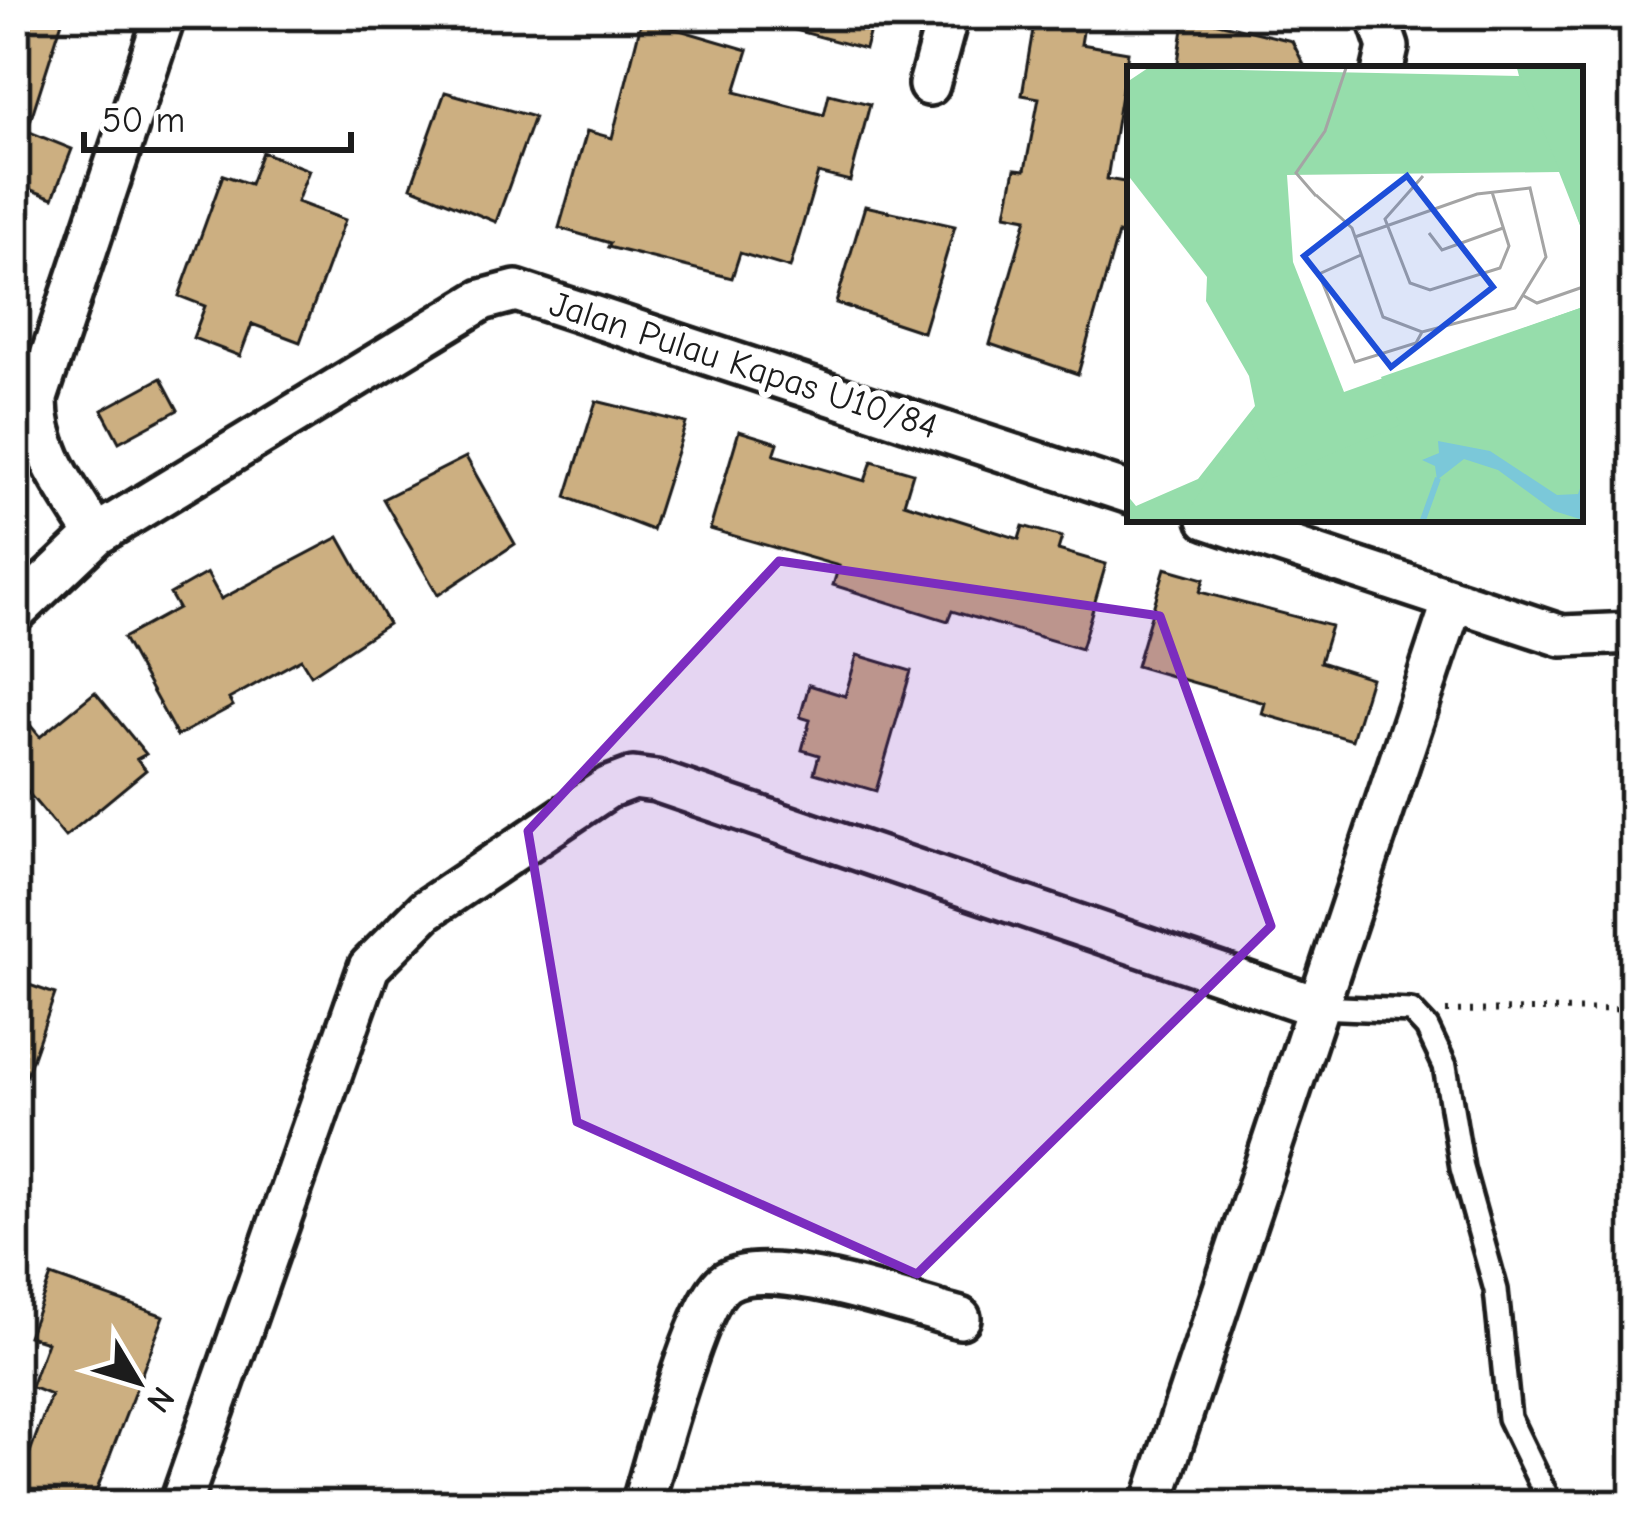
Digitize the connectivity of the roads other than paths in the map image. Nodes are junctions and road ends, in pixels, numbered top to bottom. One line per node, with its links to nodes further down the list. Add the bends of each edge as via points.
1 (165, 15): 8 (street, via 37,398 36,428 48,457)
2 (948, 15): 5 (street)
3 (1377, 15): 4 (street, via 1388,47)
4 (1385, 66)
5 (929, 85)
6 (1127, 492): 8 (street, Jalan Pulau Kapas U10/84, via 516,290 482,300)
7 (1252, 526): 9 (street)
8 (96, 535): 10 (street, Jalan Pulau Kapas U10/84)
9 (1453, 602): 11 (street, via 1562,636); 12 (street)
10 (15, 612)
11 (1634, 633)
12 (1318, 1007): 14 (street, via 656,781 609,787 426,910 369,967); 16 (street); 17 (lane, via 1411,1011 1445,1066 1462,1168 1496,1290 1509,1418)
13 (960, 1318): 15 (street, via 794,1276 752,1273 724,1283 704,1311)
14 (180, 1505)
15 (642, 1505)
16 (1151, 1505)
17 (1551, 1505)

